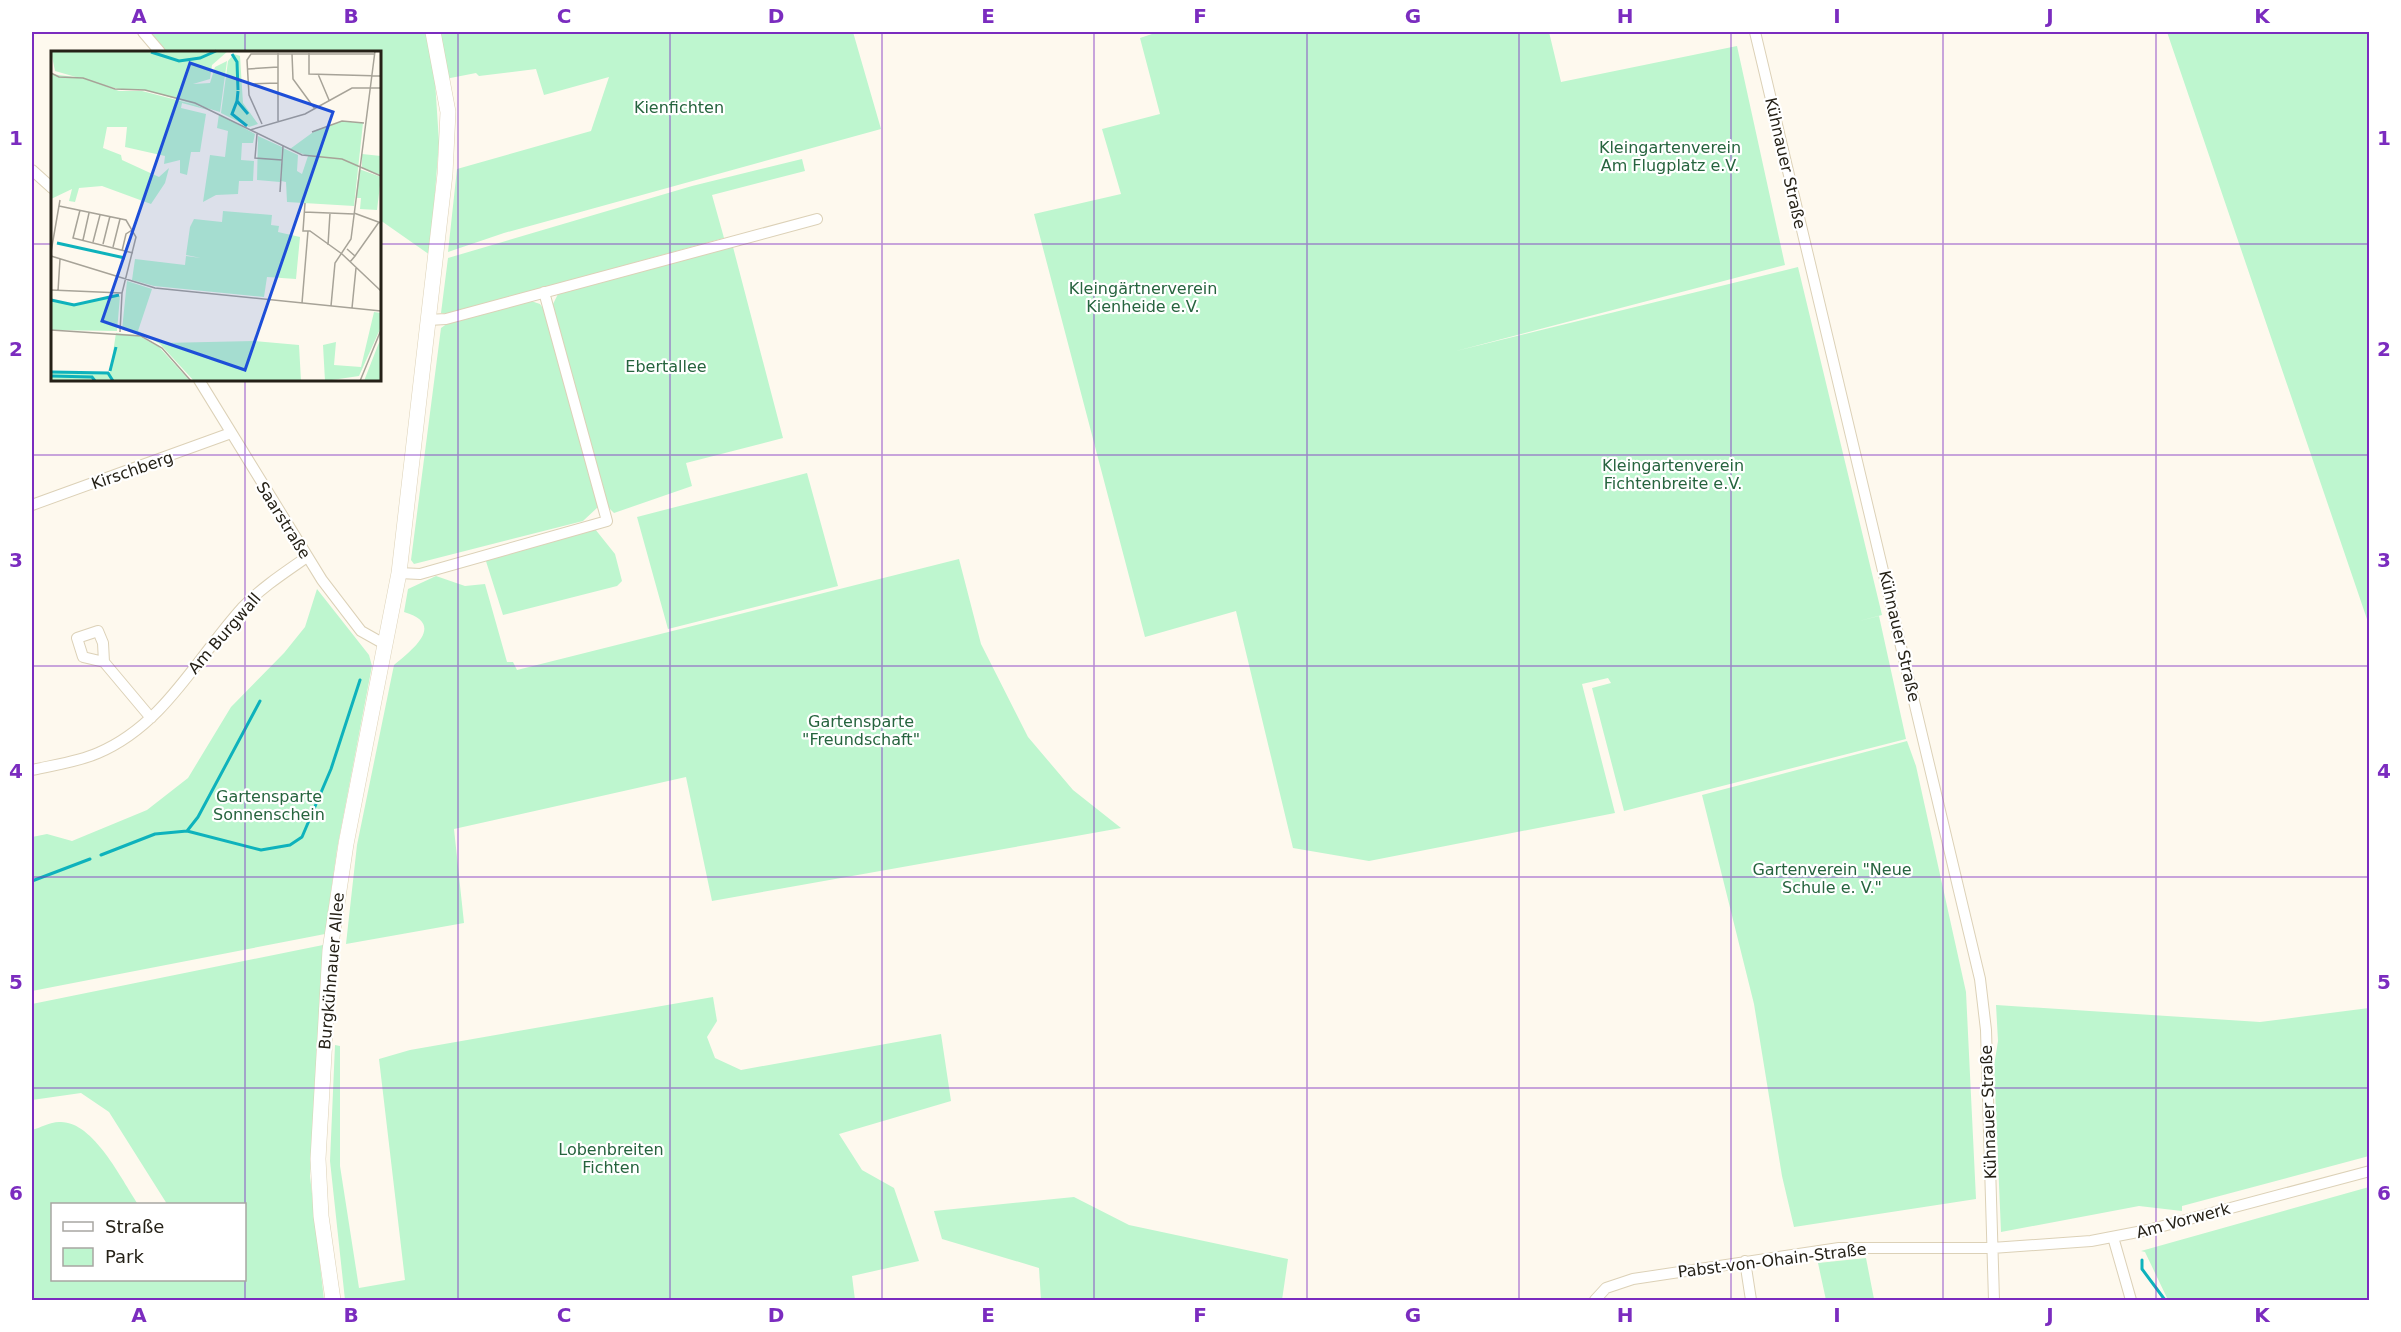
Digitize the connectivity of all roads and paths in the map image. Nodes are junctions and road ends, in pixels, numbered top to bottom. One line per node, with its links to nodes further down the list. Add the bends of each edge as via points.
1 (143, 32): 4 (street)
2 (433, 32): 9 (street, via 448,122)
3 (1755, 32): 21 (street, Kühnauer Straße, via 1980,979 1986,1030)
4 (159, 51)
5 (32, 170): 6 (street)
6 (51, 187)
7 (817, 219): 8 (street)
8 (544, 292): 9 (street, via 446,319); 14 (street, via 607,520 418,574)
9 (428, 320): 14 (street)
10 (200, 381): 11 (street, Saarstraße)
11 (231, 434): 12 (street, Kirschberg); 13 (street, Saarstraße)
12 (32, 505)
13 (307, 557): 15 (street, Saarstraße, via 361,631); 17 (street, Am Burgwall, via 251,598 200,658 171,700)
14 (399, 573): 15 (street)
15 (386, 645): 23 (street, Burgkühnauer Allee, via 346,844 330,950 318,1159 321,1216)
16 (104, 662): 17 (street)
17 (151, 718): 18 (street, Am Burgwall, via 98,753)
18 (32, 770)
19 (2370, 1171): 20 (street, Am Vorwerk)
20 (2113, 1237): 21 (street, Am Vorwerk); 27 (street)
21 (1992, 1248): 22 (street, Pabst-von-Ohain-Straße, via 1864,1247); 26 (street, Kühnauer Straße)
22 (1745, 1261): 24 (street, Pabst-von-Ohain-Straße, via 1616,1283); 25 (street)
23 (333, 1300)
24 (1595, 1300)
25 (1751, 1300)
26 (1994, 1300)
27 (2131, 1300)

